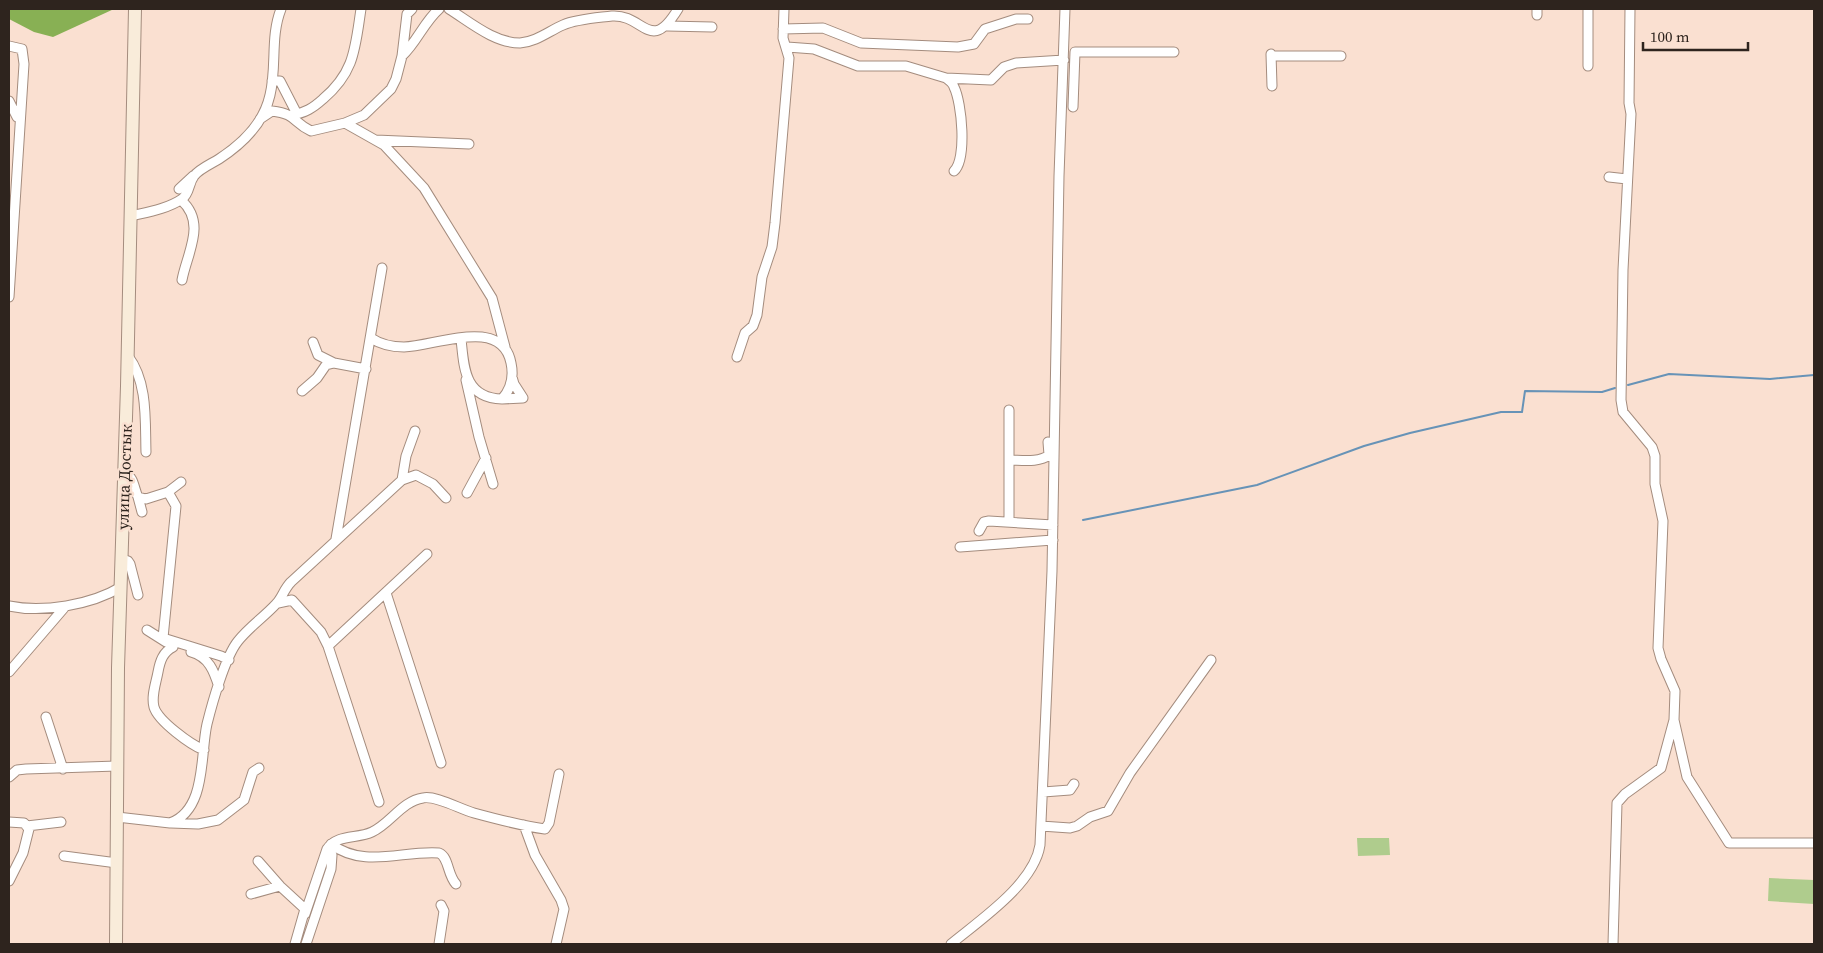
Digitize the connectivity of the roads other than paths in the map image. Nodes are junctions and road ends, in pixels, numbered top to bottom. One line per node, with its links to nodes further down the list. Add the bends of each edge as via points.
1 (135, 9): 41 (main road, улица Достык)
2 (281, 9): 24 (street, via 274,32)
3 (361, 9): 28 (street, via 347,73 316,106)
4 (412, 9): 19 (street, via 405,20)
5 (439, 9): 19 (street)
6 (449, 9): 13 (street, via 490,35 521,43 575,21 612,16 655,31)
7 (678, 9): 13 (street)
8 (784, 9): 15 (street)
9 (1065, 9): 21 (street)
10 (1588, 9): 22 (street)
11 (1630, 9): 37 (street, via 1631,114)
12 (1028, 19): 15 (street, via 1016,19 985,29 974,44 958,47 861,43 823,28)
13 (667, 26): 14 (street)
14 (712, 27)
15 (783, 29): 17 (street)
16 (9, 46): 29 (street, via 20,48 24,54)
17 (787, 47): 23 (street, via 814,49 858,66 906,66); 51 (street, via 782,167 772,247 762,277 757,315 753,326 745,333)
18 (1174, 52): 27 (street, via 1075,52)
19 (402, 56): 31 (street, via 391,89 364,115)
20 (1341, 56): 25 (street, via 1271,55)
21 (1064, 60): 23 (street, via 1016,63 1004,67 991,80); 62 (street)
22 (1588, 66)
23 (946, 78): 34 (street, via 953,84 958,97 961,124 961,158)
24 (272, 81): 28 (street, via 280,81); 30 (street, via 270,96)
25 (1272, 86)
26 (9, 100): 29 (street)
27 (1073, 107)
28 (295, 115): 30 (street, via 272,111); 31 (street, via 303,128 311,131)
29 (17, 116): 38 (street)
30 (260, 118): 35 (street, via 236,147)
31 (345, 123): 32 (street)
32 (376, 140): 33 (street); 49 (street, via 400,160 444,217 463,255 492,298)
33 (469, 144)
34 (954, 171)
35 (194, 176): 39 (street); 40 (street, via 187,195)
36 (1609, 177): 37 (street)
37 (1627, 179): 99 (street, via 1621,400 1623,412 1655,456 1663,521 1658,648 1660,660 1675,691)
38 (12, 189): 42 (street)
39 (179, 189)
40 (181, 200): 41 (street); 44 (street, via 193,215 194,229 191,254)
41 (131, 216): 50 (main road, улица Достык)
42 (10, 258): 45 (street)
43 (382, 268): 46 (street)
44 (182, 280)
45 (9, 297)
46 (371, 338): 47 (street, via 385,345 404,347); 53 (street)
47 (461, 339): 49 (street, via 490,338); 55 (street)
48 (313, 342): 52 (street, via 318,355)
49 (505, 347): 54 (street, via 512,365)
50 (128, 356): 61 (street, via 140,377); 66 (main road, улица Достык)
51 (737, 357)
52 (330, 364): 53 (street); 56 (street)
53 (366, 369): 79 (street)
54 (512, 377): 57 (street); 57 (street, via 523,398)
55 (466, 379): 57 (street, via 480,392); 63 (street)
56 (302, 391)
57 (502, 399)
58 (1009, 410): 64 (street)
59 (415, 431): 65 (street)
60 (1048, 442): 62 (street)
61 (146, 452)
62 (1051, 453): 64 (street, via 1034,460); 77 (street)
63 (486, 458): 70 (street); 72 (street)
64 (1009, 460): 76 (street)
65 (404, 468): 67 (street); 68 (street)
66 (125, 473): 73 (street, via 132,480); 83 (main road, улица Достык)
67 (416, 474): 68 (street); 74 (street, via 433,484)
68 (402, 480): 79 (street)
69 (181, 482): 71 (street)
70 (493, 484)
71 (168, 492): 73 (street, via 146,499); 91 (street, via 176,506 176,516)
72 (467, 493)
73 (138, 497): 75 (street)
74 (446, 498)
75 (142, 512)
76 (1009, 522): 77 (street); 78 (street, via 984,522)
77 (1053, 525): 80 (street)
78 (979, 531)
79 (336, 539): 87 (street, via 288,585)
80 (1052, 540): 81 (street); 108 (street)
81 (960, 547)
82 (428, 554): 85 (street)
83 (122, 559): 84 (main road, улица Достык); 86 (street, via 130,564)
84 (121, 587): 89 (street, via 106,596 75,602); 102 (main road, улица Достык)
85 (386, 593): 92 (street); 101 (street)
86 (138, 595)
87 (278, 603): 92 (street, via 292,600 321,632); 94 (street, via 236,643)
88 (9, 606): 89 (street)
89 (64, 608): 96 (street)
90 (147, 630): 91 (street)
91 (163, 638): 93 (street); 94 (street)
92 (328, 646): 109 (street)
93 (173, 647): 97 (street, via 205,659 212,667); 100 (street, via 165,652 160,665 154,706 183,738)
94 (229, 660): 97 (street)
95 (1211, 660): 116 (street, via 1160,728 1108,811 1070,828)
96 (9, 672)
97 (219, 687): 100 (street, via 207,726)
98 (46, 717): 104 (street)
99 (1674, 720): 117 (street, via 1687,777 1729,842); 134 (street, via 1661,768 1625,794 1617,804)
100 (204, 750): 113 (street, via 194,800 180,817)
101 (441, 763)
102 (117, 766): 104 (street); 110 (main road, улица Достык)
103 (259, 768): 113 (street, via 253,772 244,800 218,820 198,824)
104 (63, 769): 106 (street, via 17,770)
105 (559, 774): 114 (street, via 548,828)
106 (9, 778)
107 (1074, 784): 108 (street, via 1066,792)
108 (1043, 792): 116 (street)
109 (379, 802)
110 (117, 817): 113 (street); 121 (main road, улица Достык)
111 (9, 822): 115 (street)
112 (61, 822): 115 (street)
113 (170, 823)
114 (524, 825): 118 (street, via 473,813 433,798 423,798 405,807 373,832 337,840); 132 (street, via 535,855 564,908)
115 (28, 826): 122 (street, via 29,835 23,853)
116 (1041, 826): 133 (street, via 1038,858 1019,885)
117 (1814, 843)
118 (329, 846): 123 (street, via 367,857 439,853 446,858 450,878); 127 (street); 130 (street, via 332,855 330,869)
119 (64, 856): 121 (street)
120 (258, 861): 124 (street)
121 (117, 862): 128 (main road, улица Достык)
122 (9, 881)
123 (456, 884)
124 (280, 886): 125 (street); 127 (street, via 301,904)
125 (251, 894)
126 (441, 905): 131 (street, via 444,910)
127 (305, 914): 129 (street)
128 (116, 944)
129 (295, 944)
130 (306, 944)
131 (439, 944)
132 (556, 944)
133 (951, 944)
134 (1613, 944)

